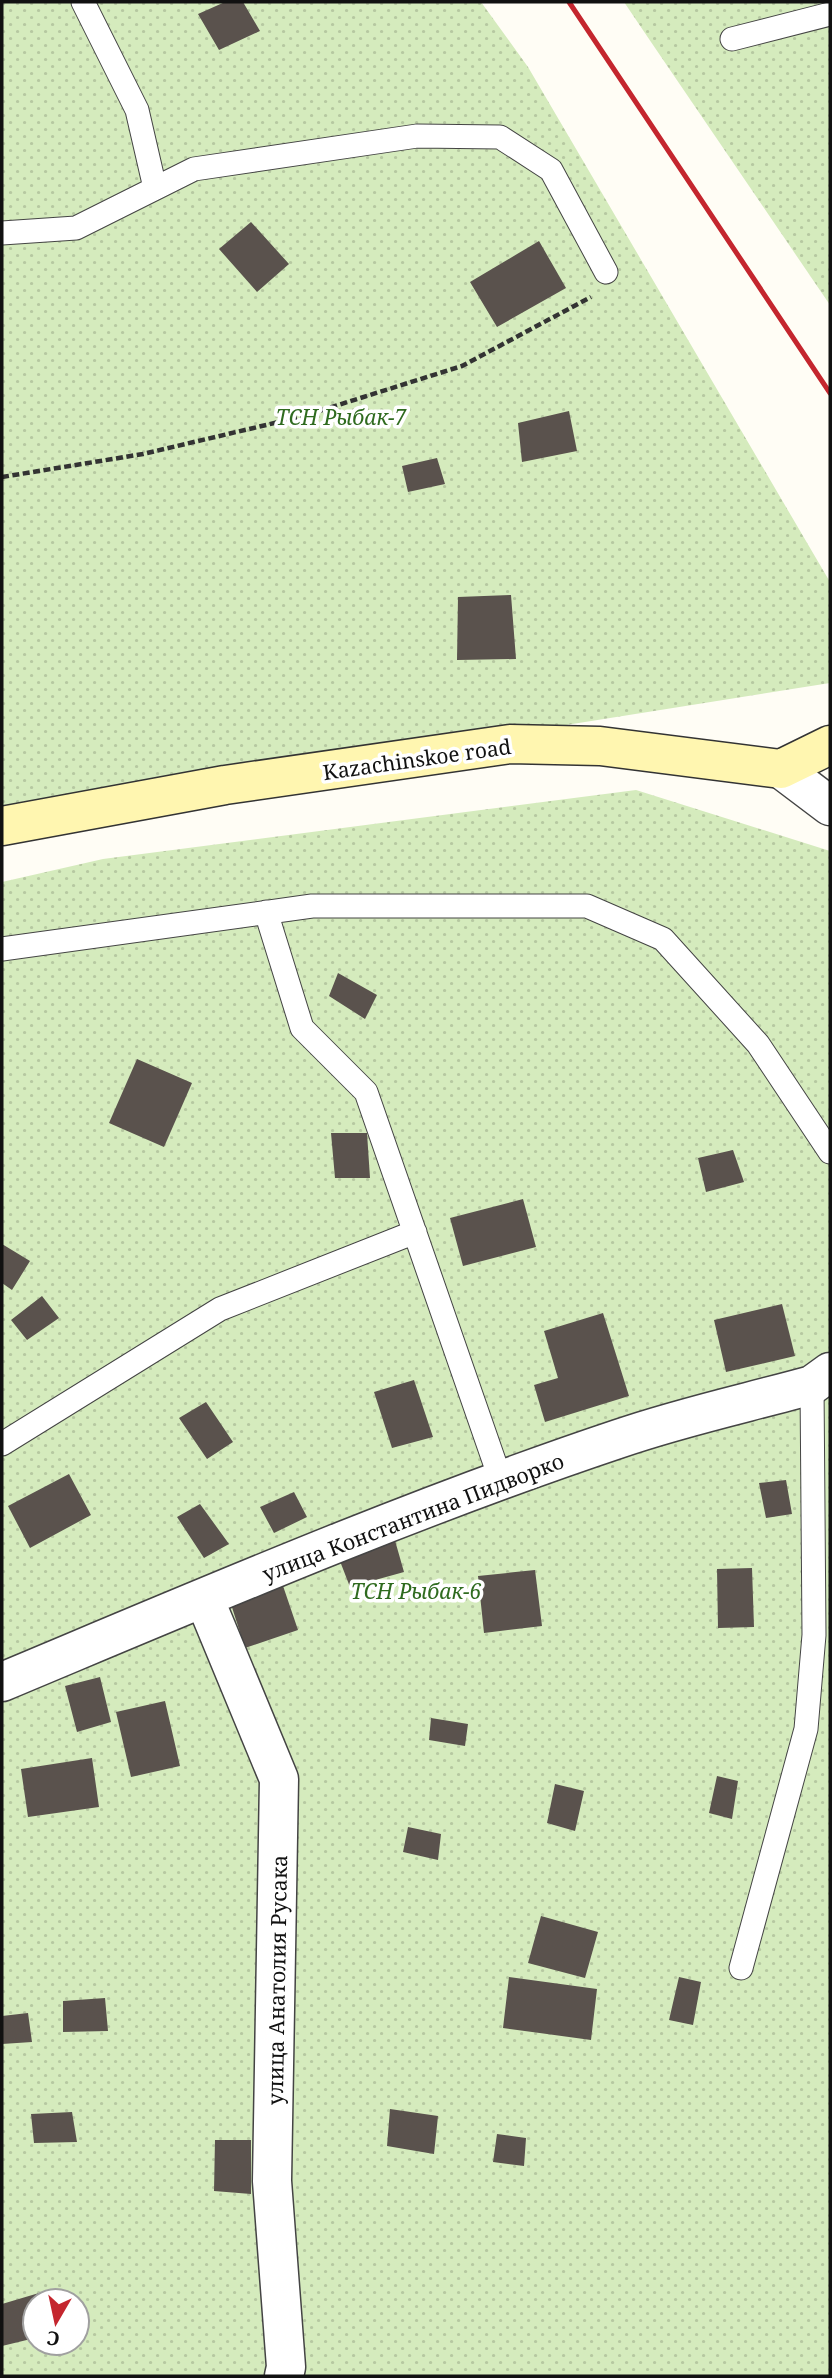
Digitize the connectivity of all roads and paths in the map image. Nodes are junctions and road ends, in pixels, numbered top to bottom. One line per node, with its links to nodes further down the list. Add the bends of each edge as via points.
1 (83, 2): 4 (lane, via 137,110)
2 (830, 14): 3 (lane)
3 (732, 39)
4 (155, 188): 5 (lane, via 76,228); 6 (lane, via 194,169 416,136 500,137 551,170)
5 (2, 233)
6 (606, 272): 7 (path, via 589,300 462,366 300,417 143,454)
7 (2, 477)
8 (830, 745): 9 (main road)
9 (781, 769): 10 (street); 11 (main road, Kazachinskoe road, via 600,746 510,744 225,785)
10 (830, 806)
11 (2, 826)
12 (266, 912): 13 (lane); 14 (lane, via 312,906 587,906 600,911 663,939 758,1044); 15 (lane, via 302,1028 366,1092)
13 (2, 949)
14 (830, 1152)
15 (415, 1232): 17 (lane, via 220,1309); 18 (lane)
16 (821, 1378): 18 (street, улица Константина Пидворко, via 620,1438); 21 (lane, via 814,1635 806,1729)
17 (2, 1444)
18 (501, 1481): 19 (street, улица Константина Пидворко)
19 (204, 1598): 20 (street, улица Константина Пидворко); 22 (street, улица Анатолия Русака, via 279,1779 272,2181)
20 (2, 1682)
21 (741, 1968)
22 (284, 2376)

